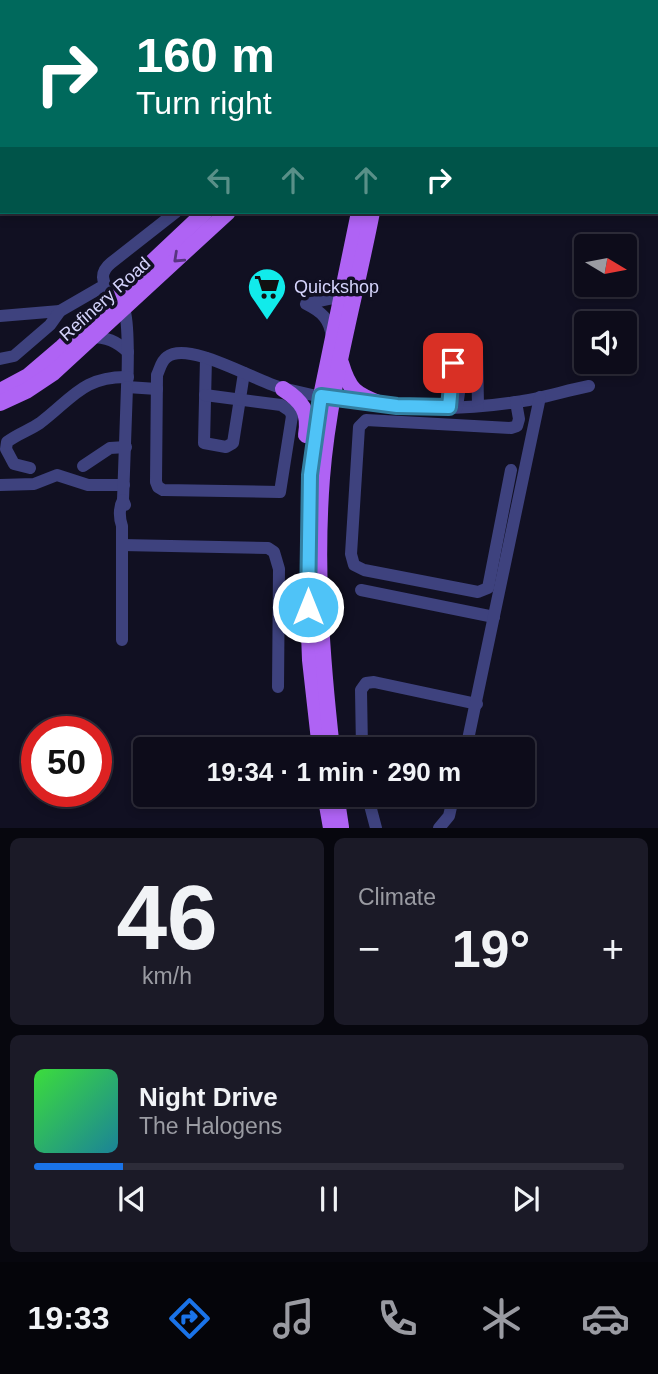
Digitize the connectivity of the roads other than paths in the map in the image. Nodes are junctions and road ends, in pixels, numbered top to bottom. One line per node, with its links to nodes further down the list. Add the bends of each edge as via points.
1 (174, 214): 7 (street, via 105,269 103,276)
2 (203, 214): 7 (main road, Refinery Road)
3 (225, 214): 7 (main road, Refinery Road, one-way to 7)
4 (359, 214): 6 (main road)
5 (372, 214): 15 (main road)
6 (345, 281): 11 (main road); 11 (street, via 329,299 306,303 327,319)
7 (114, 297): 8 (street); 10 (main road, Refinery Road); 12 (street); 19 (main road, Refinery Road, via 28,376)
8 (60, 311): 9 (street); 14 (street, via 27,346)
9 (0, 316)
10 (90, 337): 12 (street, via 116,341); 19 (main road, Refinery Road, via 53,373)
11 (333, 342): 24 (main road)
12 (128, 352): 17 (street)
13 (206, 358): 16 (street); 21 (street, via 181,353 168,356 157,375); 23 (street)
14 (0, 359)
15 (341, 361): 24 (main road); 29 (main road, via 352,390)
16 (244, 373): 20 (street); 26 (street)
17 (128, 382): 21 (street); 32 (street); 34 (street, via 98,379 7,442 13,464)
18 (589, 386): 25 (street)
19 (22, 387): 22 (main road, Refinery Road); 28 (main road, Refinery Road)
20 (283, 388): 24 (street); 38 (main road, via 299,400 307,416 303,466)
21 (157, 389): 26 (street, via 158,487 280,492 290,411 281,405)
22 (0, 391)
23 (205, 394): 26 (street); 26 (street, via 204,443 226,447 233,443)
24 (327, 397): 29 (street); 38 (main road, via 310,475); 46 (main road, via 319,546 322,660)
25 (540, 397): 27 (street); 41 (street)
26 (240, 398)
27 (516, 402): 30 (street); 35 (street, via 519,419 511,428 366,419 359,427 354,565 484,591)
28 (0, 403)
29 (380, 404): 31 (street)
30 (478, 406): 31 (street); 31 (street, via 477,350 457,353)
31 (453, 407)
32 (126, 447): 33 (street, via 110,448); 37 (street)
33 (83, 466)
34 (30, 468)
35 (511, 470)
36 (0, 485): 37 (street, via 34,484 57,475 88,485)
37 (124, 485): 39 (street)
38 (309, 507): 45 (main road, via 310,660)
39 (122, 545): 42 (street); 43 (street, via 268,548 274,552 279,569)
40 (361, 590): 41 (street)
41 (494, 617): 44 (street)
42 (122, 640)
43 (278, 687)
44 (477, 704): 47 (street, via 366,683 361,690); 48 (street)
45 (319, 737)
46 (331, 737)
47 (362, 737)
48 (469, 737)
49 (327, 807): 53 (main road)
50 (339, 807): 54 (main road)
51 (370, 807): 55 (street)
52 (451, 807): 56 (street)
53 (331, 828)
54 (342, 828)
55 (376, 828)
56 (439, 828)

